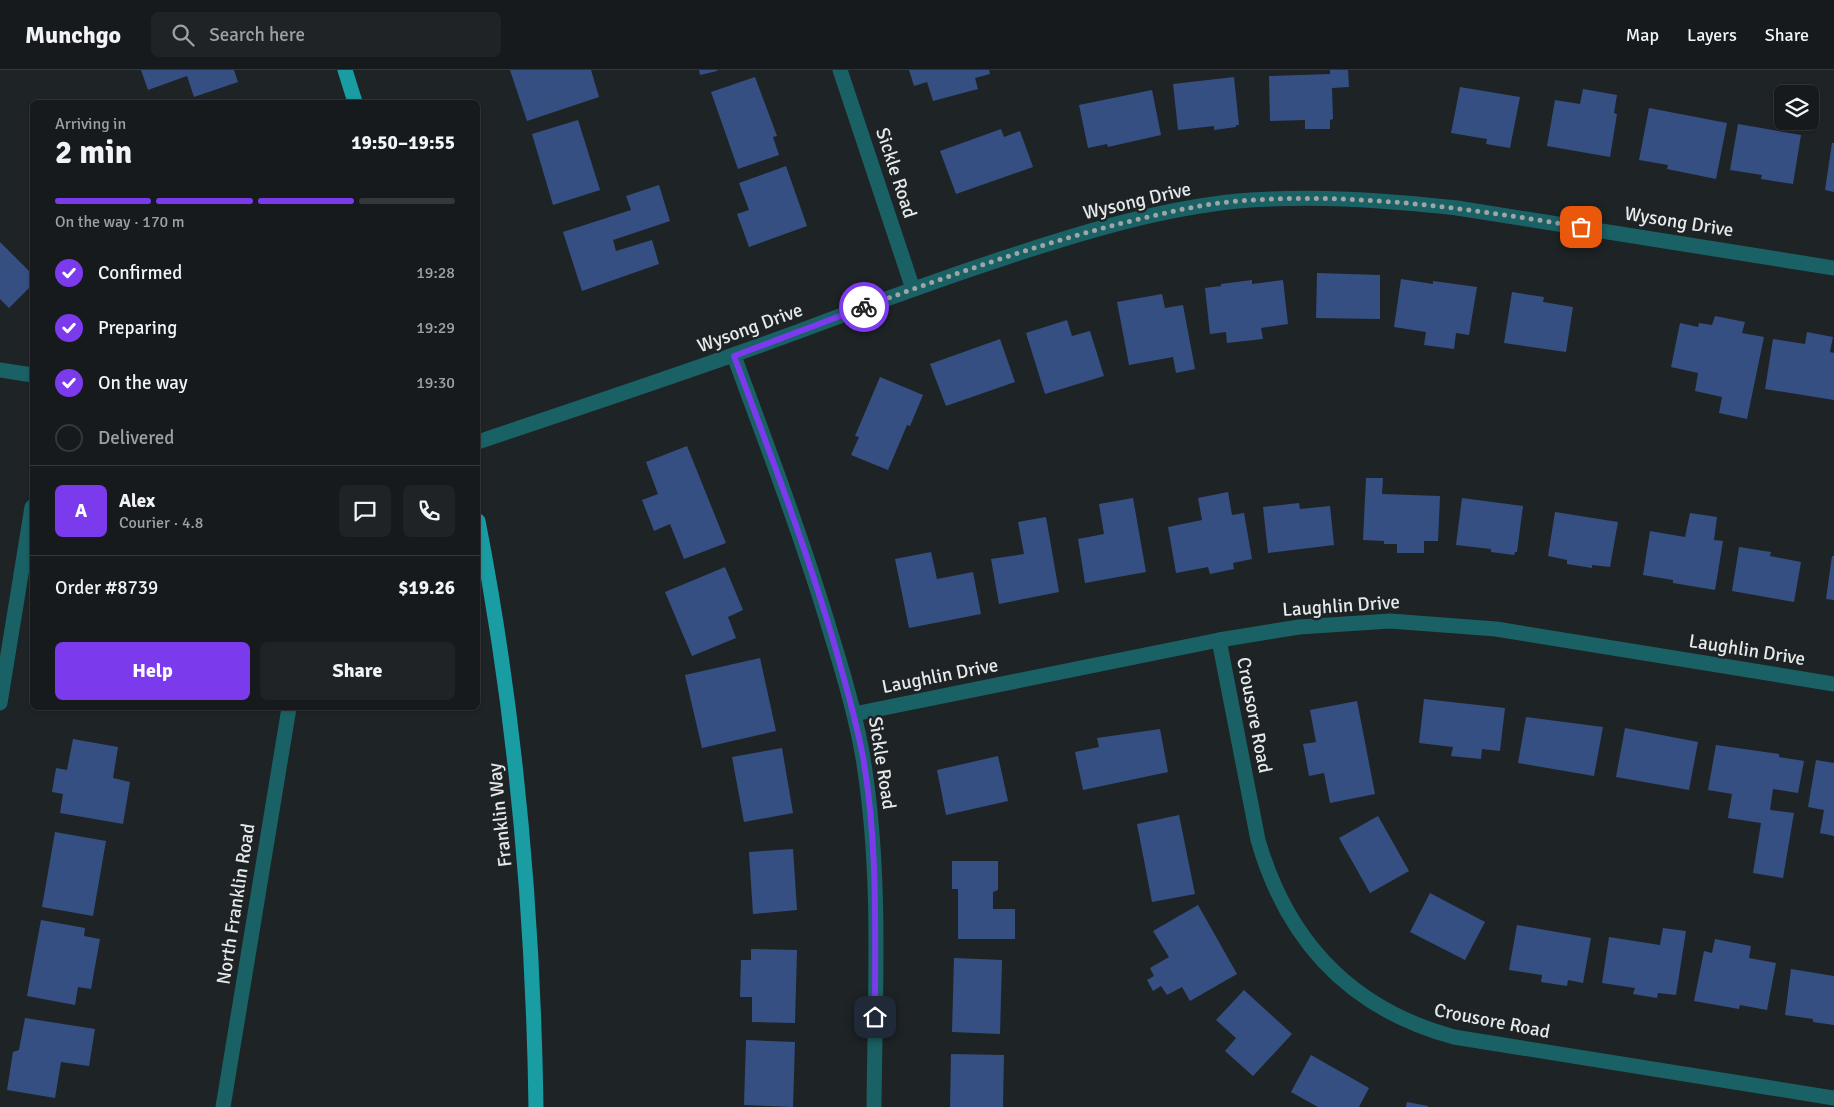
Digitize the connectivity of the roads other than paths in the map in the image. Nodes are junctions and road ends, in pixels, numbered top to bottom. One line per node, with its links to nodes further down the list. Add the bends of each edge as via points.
1 (345, 70): 3 (main road)
2 (840, 70): 5 (street, Sickle Road)
3 (354, 100)
4 (1834, 268): 5 (street, Wysong Drive, via 1457,208 1397,201 1305,198 1237,202 1151,216 1070,237)
5 (913, 289): 6 (street, Wysong Drive)
6 (734, 356): 9 (street, Wysong Drive); 16 (street, Sickle Road, via 811,565)
7 (0, 370): 8 (street)
8 (30, 375)
9 (480, 441)
10 (30, 519): 14 (street)
11 (480, 532): 19 (main road, Franklin Way, via 497,627 520,804 530,929)
12 (1219, 640): 13 (street, Laughlin Drive, via 1299,627 1420,622 1496,629); 16 (street, Laughlin Drive); 17 (street, Crousore Road, via 1266,869 1294,924 1322,960 1357,992 1396,1016 1454,1037)
13 (1834, 684)
14 (0, 704)
15 (289, 710): 18 (street, North Franklin Road)
16 (854, 714): 20 (street, Sickle Road, via 868,795 875,881)
17 (1834, 1098)
18 (223, 1107)
19 (536, 1107)
20 (874, 1107)

